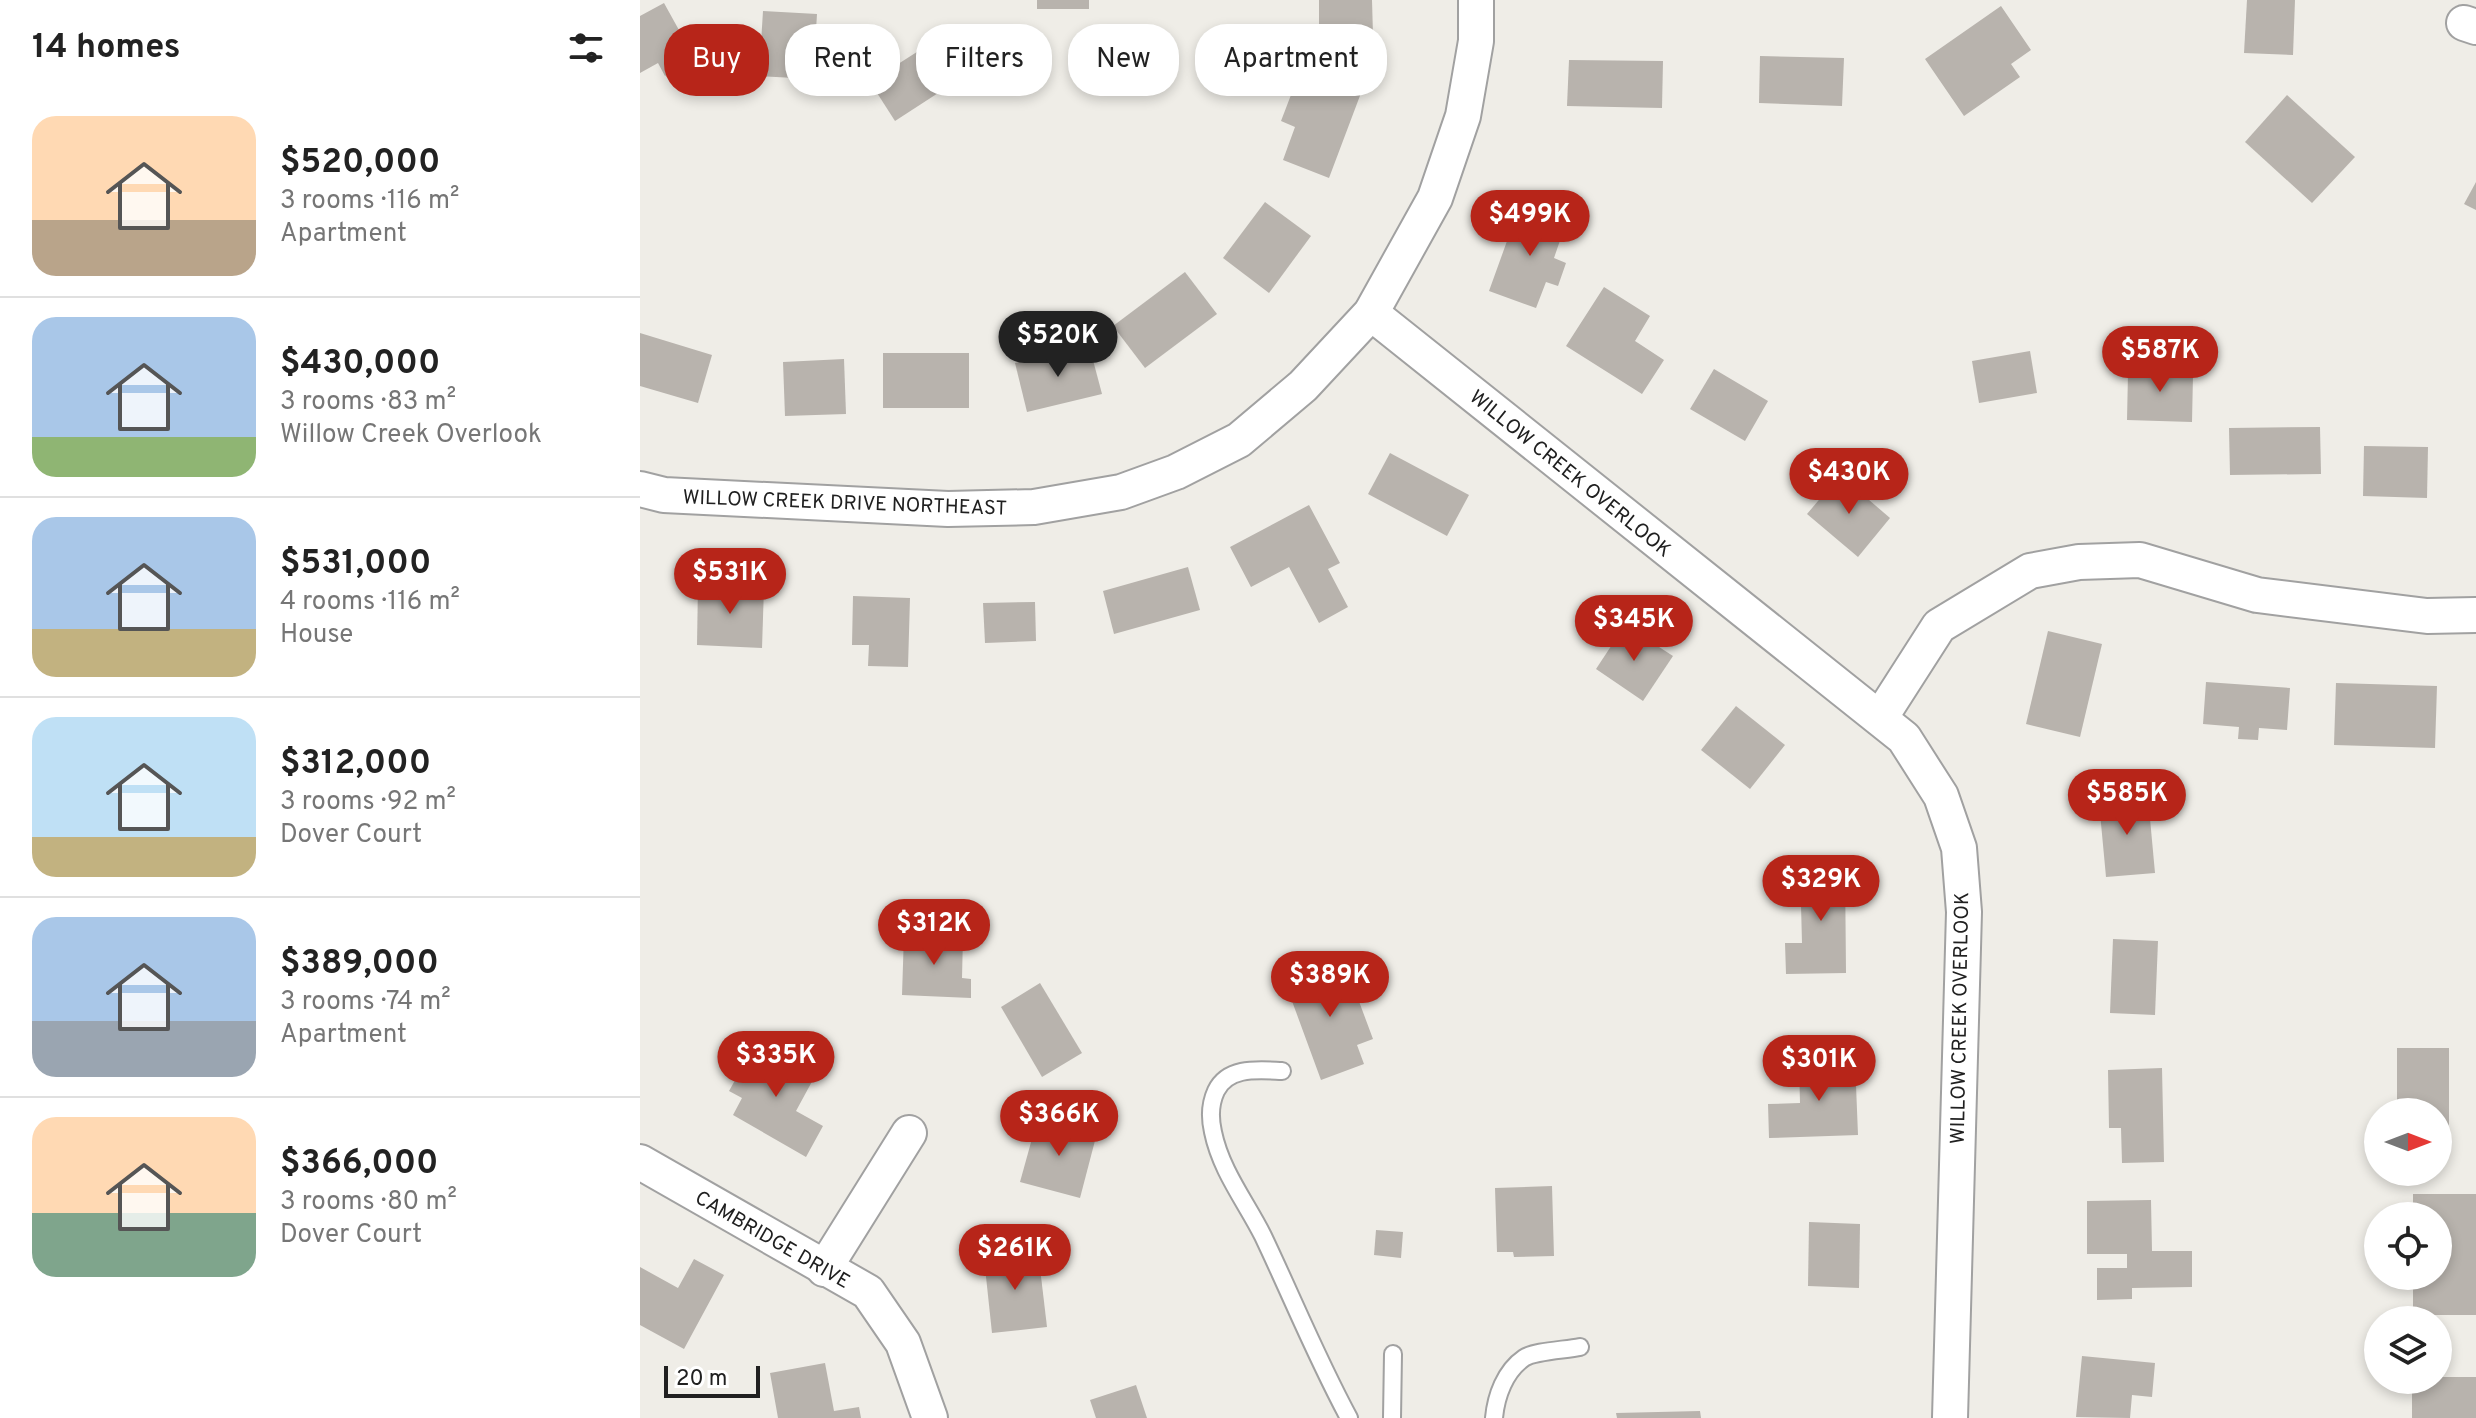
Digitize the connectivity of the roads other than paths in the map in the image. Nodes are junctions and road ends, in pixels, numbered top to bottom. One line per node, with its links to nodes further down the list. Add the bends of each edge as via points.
1 (1476, 0): 2 (street, WILLOW CREEK DRIVE NORTHEAST, via 1476,41 1463,116 1435,198)
2 (1371, 313): 3 (street, WILLOW CREEK DRIVE NORTHEAST, via 1303,386 1239,440 1121,492 1034,507 948,509 664,495); 5 (street, WILLOW CREEK OVERLOOK)
3 (640, 489)
4 (2476, 615): 5 (street, via 2427,616 2257,595 2140,560 2079,562 2030,571 1939,626)
5 (1880, 718): 16 (street, WILLOW CREEK OVERLOOK, via 1904,738 1941,796 1959,848 1964,912)
6 (1282, 1071): 13 (lane, via 1239,1072 1225,1079 1211,1109 1213,1132 1237,1192)
7 (909, 1133): 9 (street)
8 (640, 1162): 9 (street, CAMBRIDGE DRIVE)
9 (824, 1269): 12 (street, CAMBRIDGE DRIVE, via 868,1292 903,1343)
10 (1580, 1347): 15 (lane, via 1526,1357 1505,1378)
11 (1393, 1354): 14 (lane)
12 (930, 1418)
13 (1349, 1418)
14 (1392, 1418)
15 (1494, 1418)
16 (1950, 1418)

